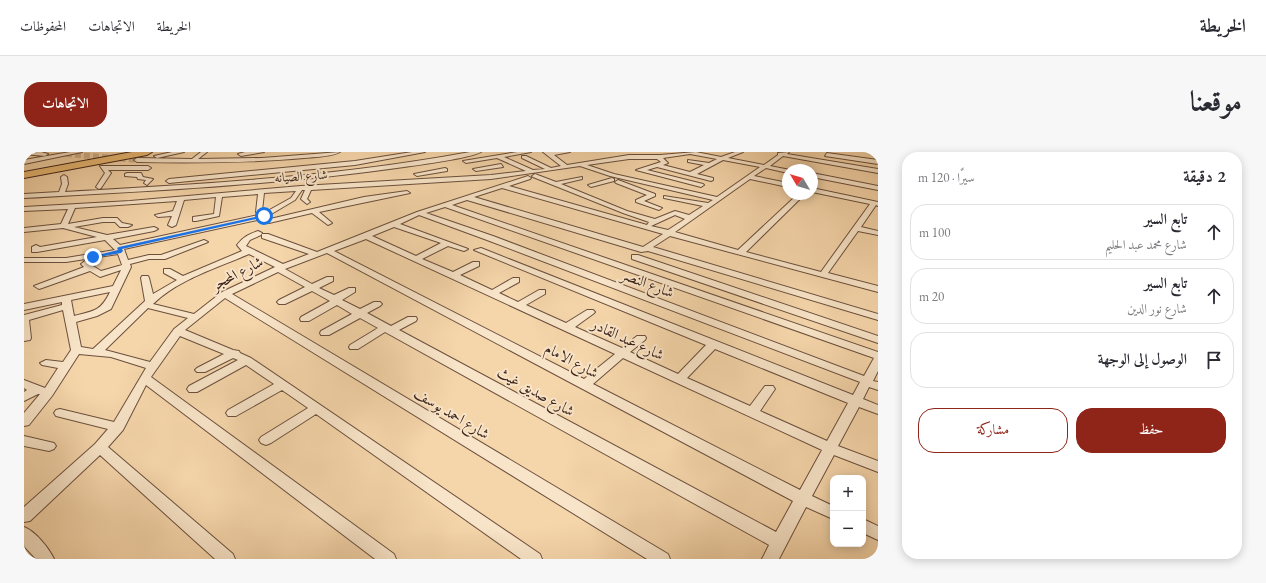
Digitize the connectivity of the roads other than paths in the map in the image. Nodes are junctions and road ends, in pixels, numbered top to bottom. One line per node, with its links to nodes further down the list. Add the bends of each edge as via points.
1 (24, 152): 19 (street)
2 (79, 152): 19 (street)
3 (118, 152): 57 (highway)
4 (147, 152): 66 (highway)
5 (181, 152): 35 (street); 35 (street, via 137,160)
6 (204, 152): 44 (street)
7 (261, 152): 22 (street)
8 (336, 152): 20 (street); 27 (street)
9 (375, 152): 30 (street)
10 (422, 152): 30 (street)
11 (478, 152): 53 (street)
12 (567, 152): 16 (street)
13 (690, 152): 29 (street); 31 (street)
14 (740, 152): 31 (street)
15 (799, 152): 21 (street)
16 (547, 153): 49 (street)
17 (617, 153): 28 (street)
18 (783, 153): 34 (street); 50 (street)
19 (66, 154): 37 (street)
20 (323, 154): 36 (street); 38 (street, via 331,160)
21 (819, 154): 26 (street); 34 (street)
22 (234, 155): 24 (street); 36 (street)
23 (526, 155): 25 (street); 55 (street)
24 (222, 156)
25 (497, 156): 32 (street); 64 (street)
26 (836, 156): 39 (street); 41 (street)
27 (342, 157)
28 (629, 157): 29 (street); 43 (street)
29 (654, 157): 45 (street, via 666,162)
30 (386, 158): 53 (street); 73 (street)
31 (724, 158): 46 (street); 50 (street)
32 (472, 160): 40 (street); 51 (street)
33 (690, 160): 46 (street)
34 (814, 160): 41 (street)
35 (164, 161): 44 (street)
36 (230, 161): 44 (street)
37 (24, 162)
38 (323, 162)
39 (878, 162)
40 (458, 163)
41 (830, 163): 61 (street)
42 (452, 164): 47 (street)
43 (579, 164): 49 (street); 59 (street)
44 (194, 165)
45 (656, 165): 60 (street); 65 (street)
46 (710, 165): 65 (street)
47 (438, 166)
48 (501, 166): 51 (street)
49 (566, 166): 55 (street)
50 (764, 166): 56 (street); 72 (street)
51 (487, 167): 70 (street, via 474,168)
52 (156, 168): 87 (street, via 103,168 108,173)
53 (402, 168): 62 (street); 63 (street)
54 (210, 169): 73 (street)
55 (550, 169): 59 (street, via 571,174); 64 (street, شارع المحجر)
56 (782, 169)
57 (24, 170)
58 (445, 170): 62 (street)
59 (595, 170): 71 (street)
60 (639, 170): 71 (street); 79 (street)
61 (878, 171)
62 (415, 172): 76 (street)
63 (332, 174): 81 (street); 85 (street)
64 (533, 174): 70 (street, شارع الصيانه); 78 (street); 82 (street, شارع المحجر)
65 (691, 174): 75 (street)
66 (24, 175)
67 (125, 175): 77 (street, via 141,175 140,178 150,179)
68 (818, 176): 83 (street)
69 (64, 177): 90 (street)
70 (491, 177): 76 (street, شارع الصيانه)
71 (614, 177): 86 (street); 91 (street); 99 (street, via 653,194)
72 (748, 177): 80 (street); 100 (street)
73 (209, 178): 77 (street); 81 (street)
74 (580, 178): 78 (street)
75 (711, 179)
76 (428, 181): 85 (street, شارع الصيانه)
77 (147, 183): 87 (street)
78 (555, 184): 91 (street)
79 (701, 184)
80 (782, 184)
81 (207, 186): 87 (street)
82 (500, 186): 97 (street, شارع المحجر); 123 (street)
83 (876, 187): 94 (street)
84 (304, 188): 85 (street, شارع الصيانه); 88 (street, شارع الصيانه); 102 (street, via 308,193 304,199); 114 (street, via 293,199)
85 (338, 188)
86 (670, 188): 100 (street); 105 (street, via 664,197)
87 (99, 189): 90 (street); 107 (street)
88 (261, 191): 93 (street, شارع الصيانه); 114 (street, via 259,212)
89 (818, 191): 103 (street)
90 (62, 192): 95 (street)
91 (574, 192): 118 (street)
92 (407, 193): 110 (street, via 369,198)
93 (219, 195): 98 (street, شارع الصيانه); 116 (street, via 217,215)
94 (867, 195)
95 (24, 196)
96 (632, 196): 99 (street)
97 (466, 197): 104 (street, شارع المحجر); 136 (street)
98 (181, 198): 107 (street, شارع الصيانه); 112 (street)
99 (641, 199): 108 (street, via 640,202)
100 (718, 199): 105 (street)
101 (796, 200): 141 (street)
102 (307, 202)
103 (876, 203): 124 (street)
104 (444, 204): 111 (street, شارع المحجر); 150 (street)
105 (709, 205): 115 (street)
106 (72, 206): 107 (street, شارع الصيانه); 109 (street, شارع الصيانه); 122 (street)
107 (84, 206)
108 (659, 208)
109 (24, 209)
110 (314, 211): 114 (street, via 269,221); 117 (street)
111 (419, 211): 119 (street, شارع المحجر); 144 (street, شارع النصر)
112 (176, 213): 113 (street); 121 (street)
113 (158, 215)
114 (264, 216): 137 (street)
115 (690, 218): 118 (street, via 675,213); 127 (street)
116 (196, 219)
117 (328, 222)
118 (656, 222): 123 (street)
119 (394, 224): 129 (street, شارع المحجر); 133 (street)
120 (128, 225): 122 (street, via 120,225 117,220 106,220)
121 (172, 225)
122 (65, 226): 125 (street); 130 (street)
123 (644, 226): 127 (street)
124 (856, 228): 128 (street); 156 (street)
125 (27, 230): 131 (street)
126 (154, 230): 130 (street)
127 (669, 233): 136 (street); 141 (street)
128 (878, 233)
129 (366, 236): 140 (street, شارع المحجر); 143 (street, شارع عبد القادر)
130 (108, 238): 134 (street, via 35,250); 137 (street)
131 (26, 240)
132 (204, 242): 148 (street, via 162,257 149,257)
133 (448, 243): 135 (street); 143 (street)
134 (36, 247)
135 (464, 249)
136 (646, 249): 142 (street); 181 (street)
137 (120, 250): 145 (street); 148 (street)
138 (478, 250): 153 (street)
139 (249, 251): 140 (street, شارع الامام, via 241,245 243,241 261,234); 152 (street, شارع صديق غيث); 159 (street)
140 (321, 252): 152 (street, شارع المحجر); 211 (street, شارع الامام)
141 (740, 253): 156 (street)
142 (635, 257): 150 (street); 192 (street)
143 (417, 258): 155 (street, شارع عبد القادر)
144 (542, 258): 153 (street); 208 (street, شارع النصر)
145 (78, 259): 146 (street); 151 (street)
146 (28, 260): 149 (street)
147 (476, 264): 155 (street)
148 (126, 265): 151 (street, via 100,274); 162 (street)
149 (24, 266)
150 (622, 266): 199 (street)
151 (90, 268): 161 (street, via 68,280)
152 (280, 268): 163 (street, شارع صديق غيث); 168 (street, شارع المحجر)
153 (523, 268): 193 (street)
154 (167, 272): 159 (street)
155 (454, 275): 167 (street, شارع عبد القادر)
156 (823, 275): 164 (street)
157 (145, 278): 173 (street)
158 (330, 279): 163 (street)
159 (183, 280): 173 (street, via 158,294)
160 (516, 280): 167 (street)
161 (39, 286)
162 (118, 288): 171 (street); 185 (street, via 108,307)
163 (313, 288): 169 (street, شارع صديق غيث); 172 (street)
164 (878, 289)
165 (352, 290): 169 (street)
166 (542, 292): 176 (street)
167 (492, 293): 176 (street, شارع عبد القادر)
168 (225, 294): 180 (street, شارع المحجر); 243 (street, شارع احمد يوسف)
169 (336, 300): 179 (street, شارع صديق غيث); 183 (street)
170 (24, 301): 174 (street)
171 (67, 302): 174 (street); 182 (street); 185 (street)
172 (282, 302)
173 (148, 303): 180 (street); 196 (street)
174 (34, 304): 177 (street)
175 (377, 304): 179 (street)
176 (519, 305): 186 (street, شارع عبد القادر)
177 (24, 307)
178 (590, 312): 186 (street)
179 (360, 314): 187 (street, شارع صديق غيث); 189 (street)
180 (196, 317): 188 (street, شارع المحجر)
181 (878, 317)
182 (24, 318): 190 (street)
183 (305, 319)
184 (412, 319): 187 (street)
185 (71, 320): 195 (street)
186 (568, 327): 197 (street, شارع عبد القادر)
187 (389, 329): 194 (street); 238 (street, شارع صديق غيث)
188 (178, 331): 198 (street); 204 (street, شارع المحجر)
189 (325, 333)
190 (26, 338)
191 (641, 338): 197 (street)
192 (878, 340)
193 (713, 344): 207 (street); 216 (street)
194 (354, 347)
195 (76, 350): 196 (street); 203 (street)
196 (96, 352): 204 (street)
197 (623, 353): 207 (street, شارع عبد القادر); 211 (street)
198 (235, 354): 200 (street); 205 (street)
199 (878, 356)
200 (247, 360): 210 (street); 212 (street)
201 (878, 360): 208 (street)
202 (46, 363): 203 (street)
203 (66, 366): 214 (street)
204 (152, 366): 206 (street, شارع المحجر)
205 (201, 370)
206 (144, 378): 225 (street, شارع المحجر); 241 (street)
207 (680, 379): 220 (street, شارع عبد القادر)
208 (870, 383): 216 (street)
209 (24, 384): 214 (street)
210 (283, 384): 218 (street); 223 (street)
211 (584, 385): 232 (street, شارع الامام)
212 (193, 389)
213 (769, 389): 220 (street)
214 (43, 391): 215 (street); 217 (street)
215 (24, 397)
216 (855, 402): 219 (street); 230 (street)
217 (39, 404): 221 (street); 224 (street)
218 (317, 408): 226 (street); 242 (street)
219 (878, 410)
220 (753, 412): 230 (street, شارع عبد القادر)
221 (24, 413)
222 (60, 413): 225 (street)
223 (232, 413)
224 (24, 422)
225 (118, 427): 229 (street, شارع المحجر)
226 (266, 440)
227 (24, 441): 228 (street)
228 (49, 446)
229 (100, 447): 234 (street, شارع المحجر); 240 (street)
230 (830, 448): 231 (street, شارع عبد القادر); 232 (street)
231 (878, 467)
232 (803, 499): 233 (street, شارع الامام); 238 (street)
233 (830, 512)
234 (24, 516)
235 (866, 527): 236 (street)
236 (878, 533)
237 (24, 534): 239 (street)
238 (779, 542): 244 (street)
239 (46, 559)
240 (227, 559)
241 (388, 559)
242 (534, 559)
243 (662, 559)
244 (770, 559)

